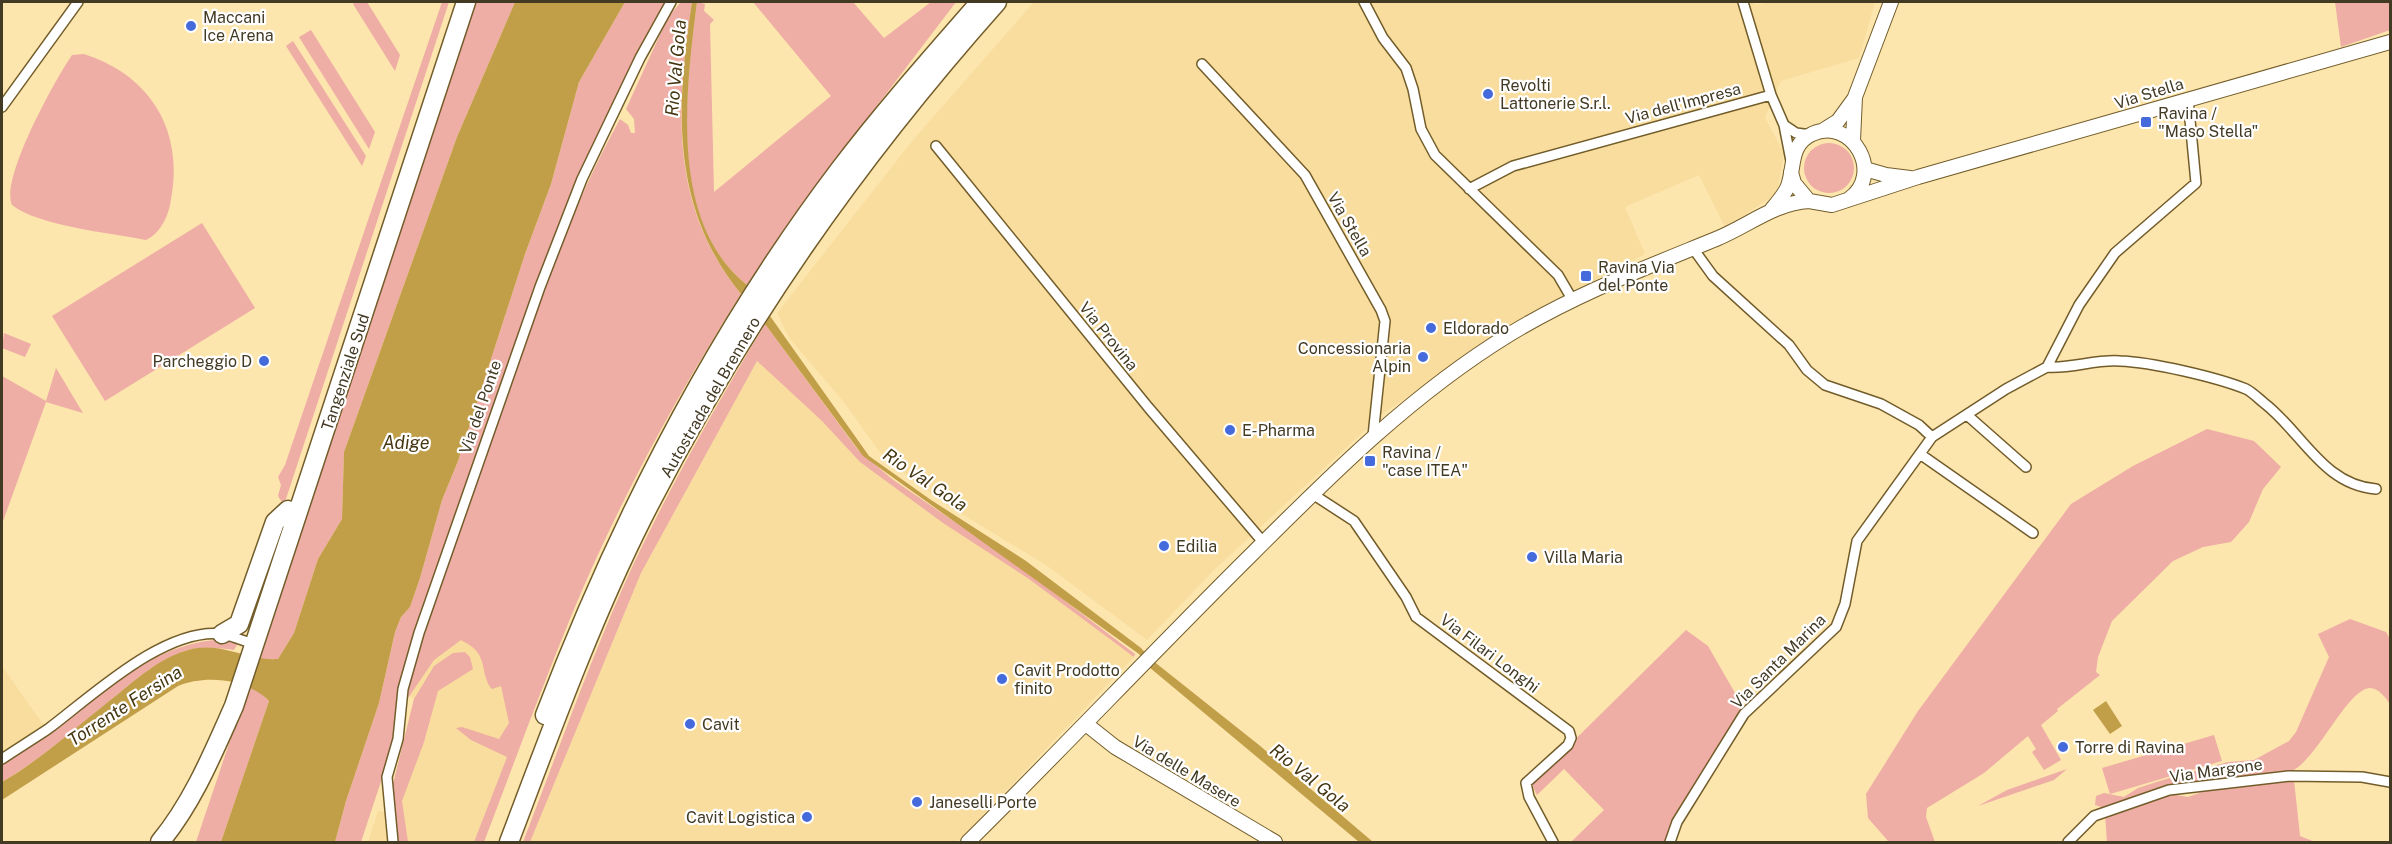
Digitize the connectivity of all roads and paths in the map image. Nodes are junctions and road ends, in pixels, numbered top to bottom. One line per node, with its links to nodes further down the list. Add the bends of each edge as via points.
1 (78, 2): 15 (street)
2 (454, 2): 39 (highway, Tangenziale Sud)
3 (466, 2): 43 (highway, Tangenziale Sud)
4 (671, 2): 51 (street, Via del Ponte, via 582,179 540,287 419,633 403,689 398,739 387,777)
5 (980, 2): 28 (highway, Autostrada del Brennero, via 840,170)
6 (998, 2): 28 (highway, Autostrada del Brennero, via 906,108)
7 (1364, 2): 23 (street, via 1383,38 1406,68 1421,129 1435,155)
8 (1743, 2): 12 (street)
9 (1891, 2): 13 (street)
10 (2391, 42): 14 (street, Via Stella)
11 (1202, 64): 33 (street, Via Stella, via 1305,175 1381,310 1385,321)
12 (1771, 95): 16 (street); 23 (street, Via dell'Impresa, via 1513,166)
13 (1856, 98): 17 (street, Via Stella, via 1838,121); 18 (street)
14 (2188, 99): 22 (street, Via Stella); 31 (street, via 2196,183 2104,267)
15 (2, 107)
16 (1784, 125): 17 (street, via 1796,133); 20 (street)
17 (1817, 133): 18 (street, via 1834,131); 20 (street, Via Stella, via 1795,150)
18 (1853, 141): 21 (street, via 1863,156)
19 (936, 146): 41 (street, Via Provina)
20 (1791, 167): 24 (street, via 1800,193); 26 (street, Via Stella, via 1788,187)
21 (1865, 169): 22 (street, Via Stella); 25 (street, via 1859,189)
22 (1918, 177): 25 (street, Via Stella)
23 (1469, 189): 29 (street, via 1558,275)
24 (1809, 201): 25 (street, Via Stella, via 1832,205); 26 (street, Via Stella)
25 (1843, 202)
26 (1772, 209): 27 (street, Via Stella, via 1723,236)
27 (1692, 247): 29 (street, Via Stella); 34 (street, via 1713,276 1789,345 1807,370 1825,385 1881,404 1920,424)
28 (761, 295): 30 (highway, Autostrada del Brennero)
29 (1572, 299): 33 (street, Via Stella, via 1452,373)
30 (745, 321): 52 (highway, Autostrada del Brennero, via 669,439 623,529); 53 (highway, Autostrada del Brennero, via 641,521 556,719)
31 (2047, 367): 32 (street, Via Santa Marina); 37 (street, via 2120,361 2247,390 2292,427 2319,463 2359,488)
32 (1967, 415): 34 (street, Via Santa Marina); 36 (street)
33 (1373, 436): 38 (street, Via Stella)
34 (1932, 437): 35 (street, Via Santa Marina)
35 (1920, 454): 40 (street); 57 (street, Via Santa Marina, via 1857,541 1845,604 1836,627 1744,714 1677,822)
36 (2026, 467)
37 (2376, 489)
38 (1311, 493): 41 (street, Via Stella); 56 (street, Via Filari Longhi, via 1354,521 1416,617 1569,731 1568,745 1526,783 1529,797)
39 (288, 510): 42 (highway, via 275,522 239,624); 43 (highway, Tangenziale Sud)
40 (2033, 533)
41 (1263, 542): 44 (street, Via Stella)
42 (222, 634): 43 (street); 46 (street, via 177,642 147,655)
43 (247, 645): 45 (highway, Tangenziale Sud)
44 (1086, 724): 54 (street); 55 (street, Via delle Masere, via 1115,747)
45 (215, 740): 49 (highway); 50 (highway, via 186,804)
46 (2, 759)
47 (2387, 781): 48 (street, Via Margone); 58 (street, Via Margone, via 2289,776 2169,790 2094,816)
48 (2391, 789)
49 (150, 843)
50 (160, 843)
51 (393, 843)
52 (495, 843)
53 (509, 843)
54 (968, 843)
55 (1275, 843)
56 (1553, 843)
57 (1670, 843)
58 (2068, 843)

